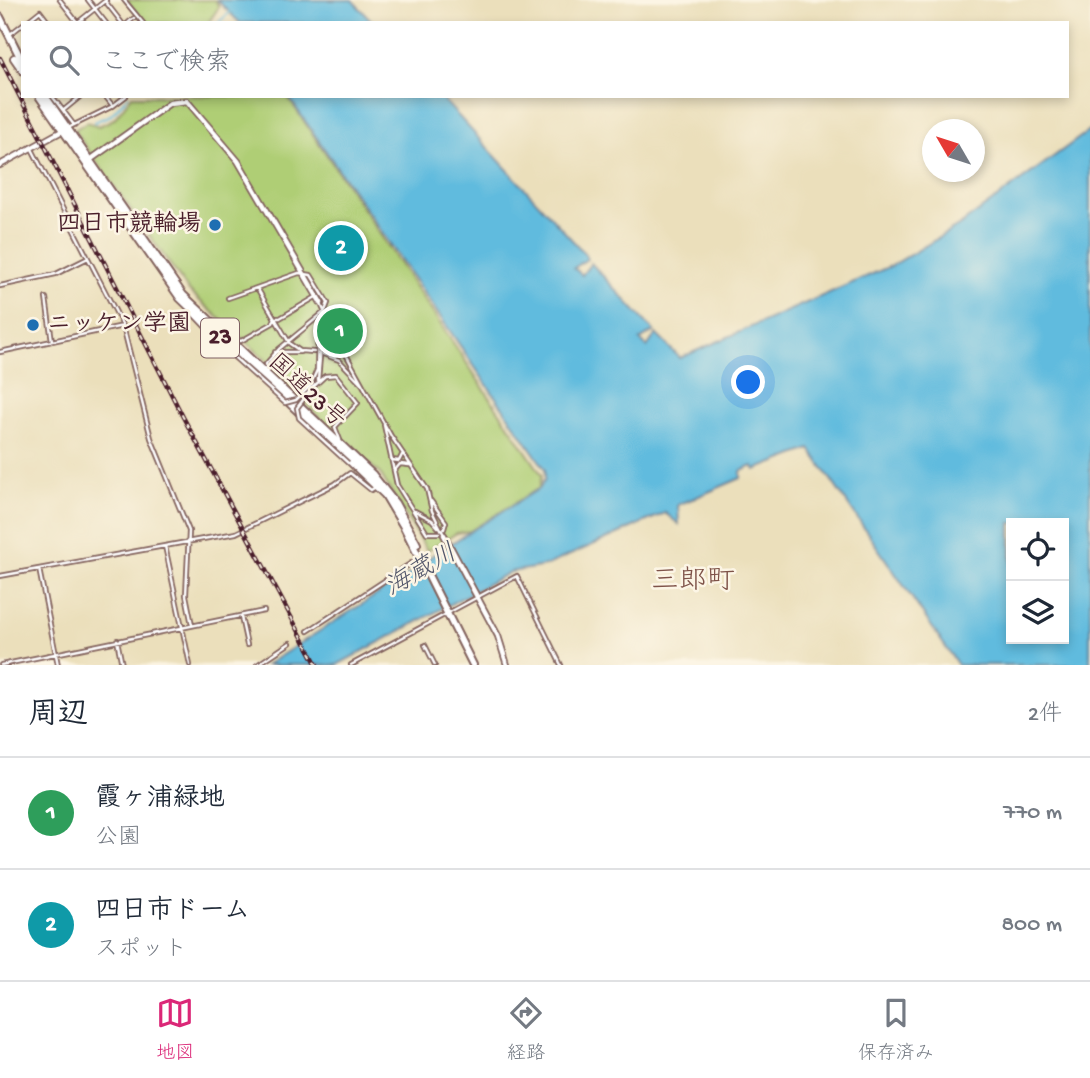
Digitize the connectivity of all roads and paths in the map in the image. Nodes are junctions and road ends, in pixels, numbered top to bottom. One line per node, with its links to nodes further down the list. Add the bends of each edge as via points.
1 (60, 0): 10 (street)
2 (88, 0): 5 (street)
3 (105, 0): 5 (street); 13 (street)
4 (124, 0): 15 (street)
5 (95, 9): 11 (street); 12 (street)
6 (0, 18): 18 (highway)
7 (134, 18): 14 (street)
8 (27, 21): 9 (street, via 40,11)
9 (48, 21)
10 (76, 21)
11 (80, 21)
12 (104, 21)
13 (121, 21)
14 (130, 21)
15 (141, 21)
16 (21, 26): 18 (street)
17 (0, 30): 20 (highway)
18 (7, 36): 19 (highway)
19 (21, 60)
20 (21, 67)
21 (41, 98): 29 (highway, 国道23号 / 23)
22 (46, 98): 29 (highway, 国道23号 / 23)
23 (54, 98): 28 (street)
24 (78, 98): 28 (street)
25 (107, 98): 27 (street)
26 (123, 98): 27 (street)
27 (113, 106): 29 (street)
28 (64, 110): 29 (street)
29 (67, 128): 30 (street); 31 (highway, 国道23号 / 23); 39 (highway, 国道23号 / 23)
30 (31, 148): 32 (street); 33 (street)
31 (89, 161): 34 (street, via 170,103 187,100 238,161); 43 (highway, 国道23号 / 23, via 174,284)
32 (0, 165)
33 (88, 258): 35 (street, via 56,274); 45 (street)
34 (302, 272): 36 (street); 37 (street); 42 (street, via 311,275 328,300)
35 (0, 286)
36 (257, 287): 40 (street); 44 (street)
37 (317, 296): 41 (street); 44 (street)
38 (46, 298): 46 (street)
39 (180, 298): 52 (street, bridge, via 234,357 285,403); 64 (highway, 国道23号 / 23, via 368,476)
40 (228, 298)
41 (321, 303): 42 (street)
42 (325, 311): 47 (street); 52 (street, via 318,330 317,374); 53 (street)
43 (205, 318): 44 (street, via 239,341); 54 (highway, 国道23号 / 23)
44 (275, 318): 47 (street)
45 (122, 326): 46 (street); 66 (street, via 152,438)
46 (52, 341): 48 (street)
47 (288, 341): 49 (street); 50 (street)
48 (0, 352)
49 (275, 352): 50 (street); 54 (street, via 266,369)
50 (303, 352): 51 (street)
51 (314, 352)
52 (311, 387): 53 (street, via 319,376 321,346 330,339 336,348 325,354 342,363); 60 (street, via 328,375 343,381 358,403 335,433); 61 (street, bridge, via 299,403 298,415)
53 (374, 402): 55 (street)
54 (302, 408): 60 (highway, 国道23号 / 23)
55 (382, 419): 56 (street); 57 (street)
56 (402, 452): 57 (street, via 399,461); 58 (street)
57 (391, 460): 59 (street)
58 (412, 467): 59 (street, via 400,464); 62 (street)
59 (394, 474): 63 (street)
60 (373, 475): 68 (highway, 国道23号 / 23, via 402,514)
61 (374, 488): 64 (street); 66 (street, via 348,476 240,532)
62 (429, 498): 65 (street); 65 (street, via 446,522)
63 (412, 509): 65 (street, via 432,520); 65 (street, via 427,533)
64 (404, 527): 68 (highway, 国道23号 / 23)
65 (442, 533): 71 (street)
66 (189, 541): 67 (street); 75 (street, via 186,595)
67 (165, 546): 69 (street); 76 (street)
68 (422, 559): 73 (highway, 国道23号 / 23); 77 (street)
69 (39, 569): 70 (street); 82 (street)
70 (0, 576)
71 (476, 596): 73 (street); 92 (street, via 498,636); 93 (street, via 518,576)
72 (264, 611): 74 (street)
73 (447, 611): 89 (street); 91 (highway, 国道23号 / 23)
74 (240, 616): 75 (street); 80 (street)
75 (192, 625): 76 (street)
76 (182, 626): 78 (street); 87 (street)
77 (308, 631)
78 (117, 640): 82 (street); 86 (street)
79 (290, 643): 88 (street)
80 (247, 645)
81 (425, 645): 90 (street)
82 (55, 652): 83 (street); 85 (street)
83 (24, 663): 84 (street)
84 (1, 665)
85 (58, 665)
86 (122, 665)
87 (190, 665)
88 (257, 665)
89 (351, 665)
90 (435, 665)
91 (473, 665)
92 (507, 665)
93 (561, 665)

